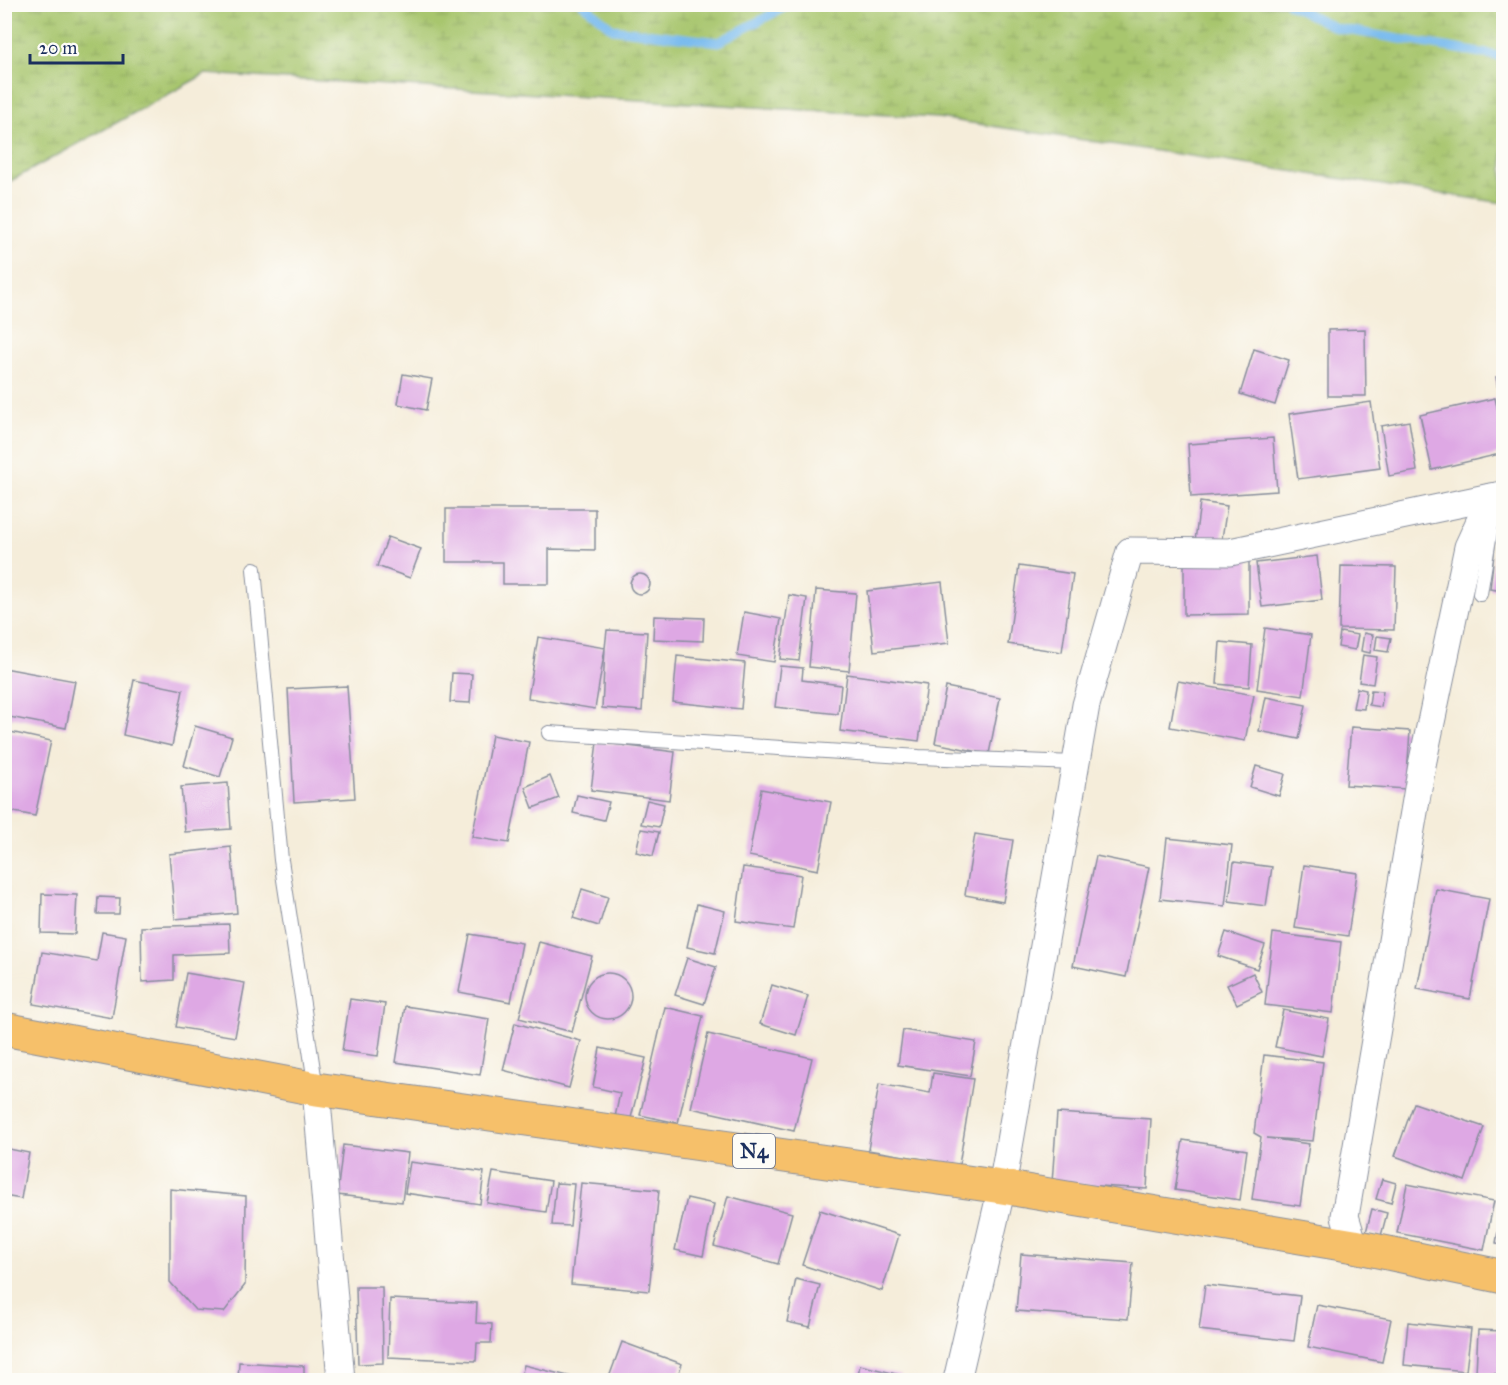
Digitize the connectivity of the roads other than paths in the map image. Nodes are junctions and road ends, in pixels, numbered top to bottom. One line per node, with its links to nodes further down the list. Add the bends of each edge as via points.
1 (1499, 501): 3 (lane, via 1492,520); 5 (street, via 1230,552 1130,551 1086,705); 9 (street, via 1468,547 1422,765 1345,1216)
2 (254, 569): 7 (lane, via 282,860)
3 (1480, 594)
4 (549, 733): 5 (lane)
5 (1076, 763): 8 (street)
6 (4, 1029): 7 (highway, N4)
7 (316, 1089): 8 (highway, N4); 11 (street)
8 (1002, 1186): 9 (highway, N4); 12 (street)
9 (1354, 1246): 10 (highway, N4)
10 (1503, 1277)
11 (341, 1380)
12 (957, 1380)

